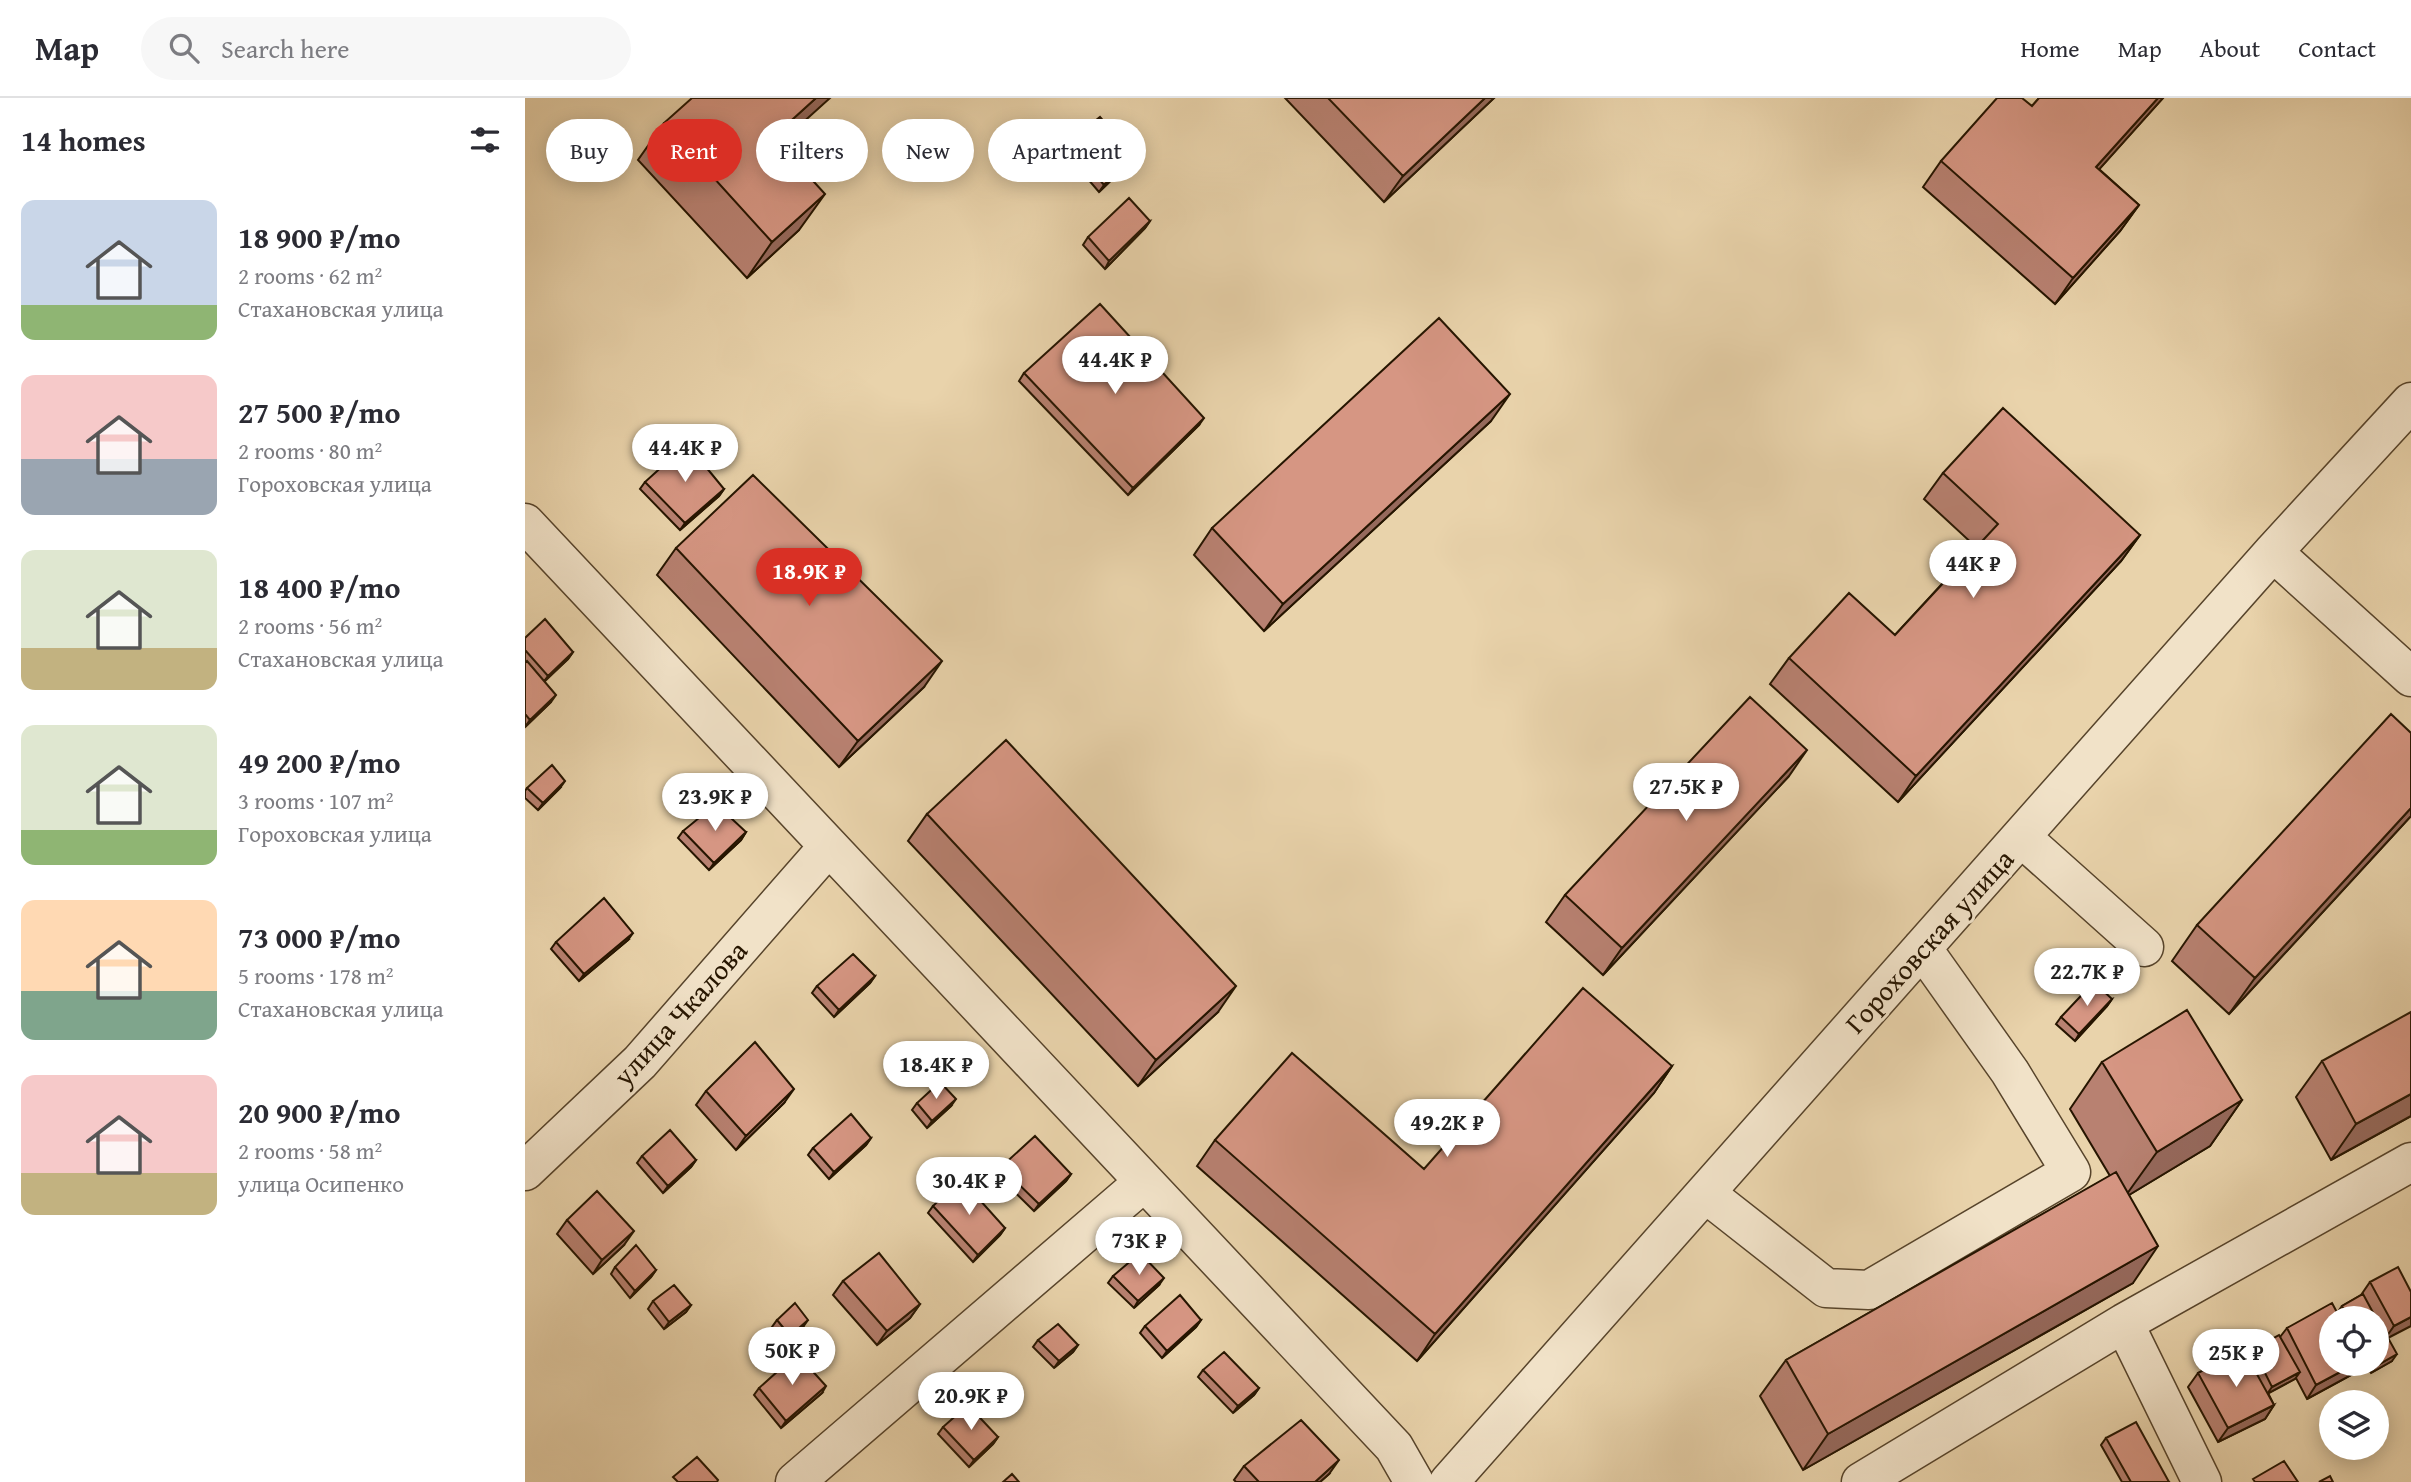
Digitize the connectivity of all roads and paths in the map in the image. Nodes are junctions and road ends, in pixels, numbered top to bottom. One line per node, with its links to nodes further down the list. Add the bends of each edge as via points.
1 (2411, 402): 3 (street, Гороховская улица)
2 (525, 523): 6 (street)
3 (2273, 552): 4 (street); 5 (street, Гороховская улица)
4 (2411, 677)
5 (2021, 837): 7 (street); 8 (street, Гороховская улица)
6 (828, 847): 10 (street, улица Чкалова, via 640,1062); 11 (street)
7 (2144, 947)
8 (1922, 948): 12 (street, Гороховская улица); 12 (street, via 2010,1072 2071,1171 1869,1290 1826,1288)
9 (2411, 1162): 13 (street)
10 (525, 1171)
11 (1144, 1182): 15 (street); 16 (street, via 1394,1447)
12 (1705, 1193): 17 (street, Гороховская улица)
13 (2124, 1323): 14 (street); 19 (street)
14 (1909, 1470): 18 (street)
15 (795, 1482)
16 (1414, 1482)
17 (1449, 1482)
18 (1861, 1482)
19 (2202, 1482)

